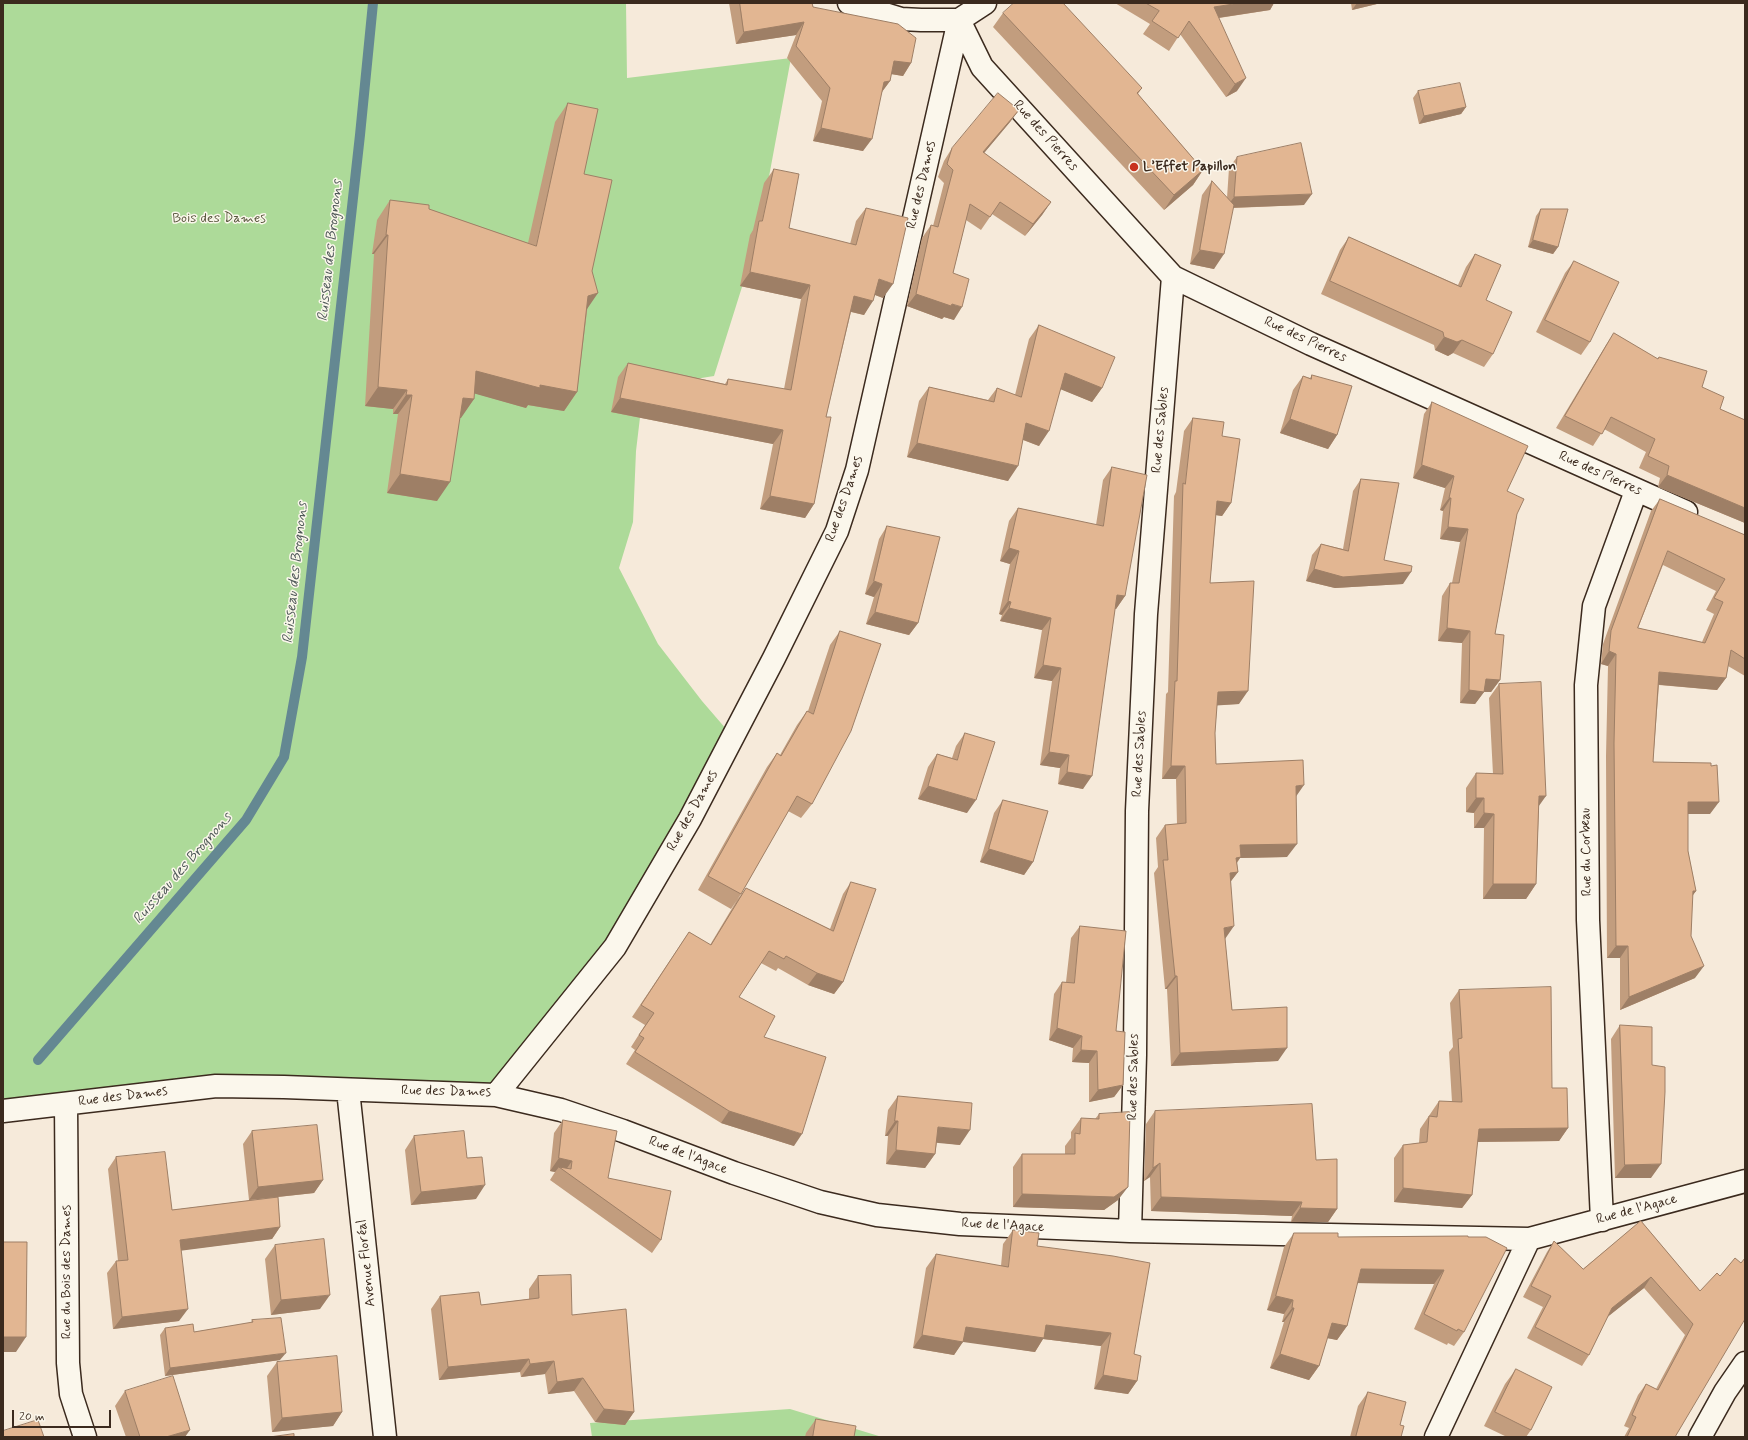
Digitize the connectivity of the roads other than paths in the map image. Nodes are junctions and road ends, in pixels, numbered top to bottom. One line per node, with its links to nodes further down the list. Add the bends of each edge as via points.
1 (850, 3): 3 (street, via 901,19)
2 (986, 3): 3 (street)
3 (959, 20): 4 (street, Rue des Pierres, via 982,67); 8 (street, Rue des Dames, via 857,470 837,531 690,819 615,947)
4 (1173, 277): 5 (street, Rue des Pierres, via 1311,344); 13 (street, Rue des Sables, via 1146,614 1137,811 1135,1055)
5 (1636, 491): 6 (street, Rue des Pierres); 12 (street, Rue du Corbeau, via 1594,606 1586,685 1588,920)
6 (1701, 519)
7 (348, 1090): 8 (street, Rue des Dames); 9 (street, Rue des Dames, via 216,1086); 17 (street, Avenue Floréal)
8 (496, 1095): 13 (street, Rue de l'Agace, via 561,1110 812,1199 877,1215 960,1224)
9 (66, 1104): 10 (street, Rue des Dames); 16 (street, Rue du Bois des Dames, via 68,1363 71,1394)
10 (3, 1111)
11 (1745, 1181): 12 (street, Rue de l'Agace)
12 (1602, 1220): 14 (street, Rue de l'Agace)
13 (1130, 1231): 14 (street, Rue de l'Agace)
14 (1529, 1239): 18 (street)
15 (1745, 1363): 19 (street, via 1725,1392)
16 (85, 1437)
17 (386, 1437)
18 (1436, 1437)
19 (1700, 1437)

